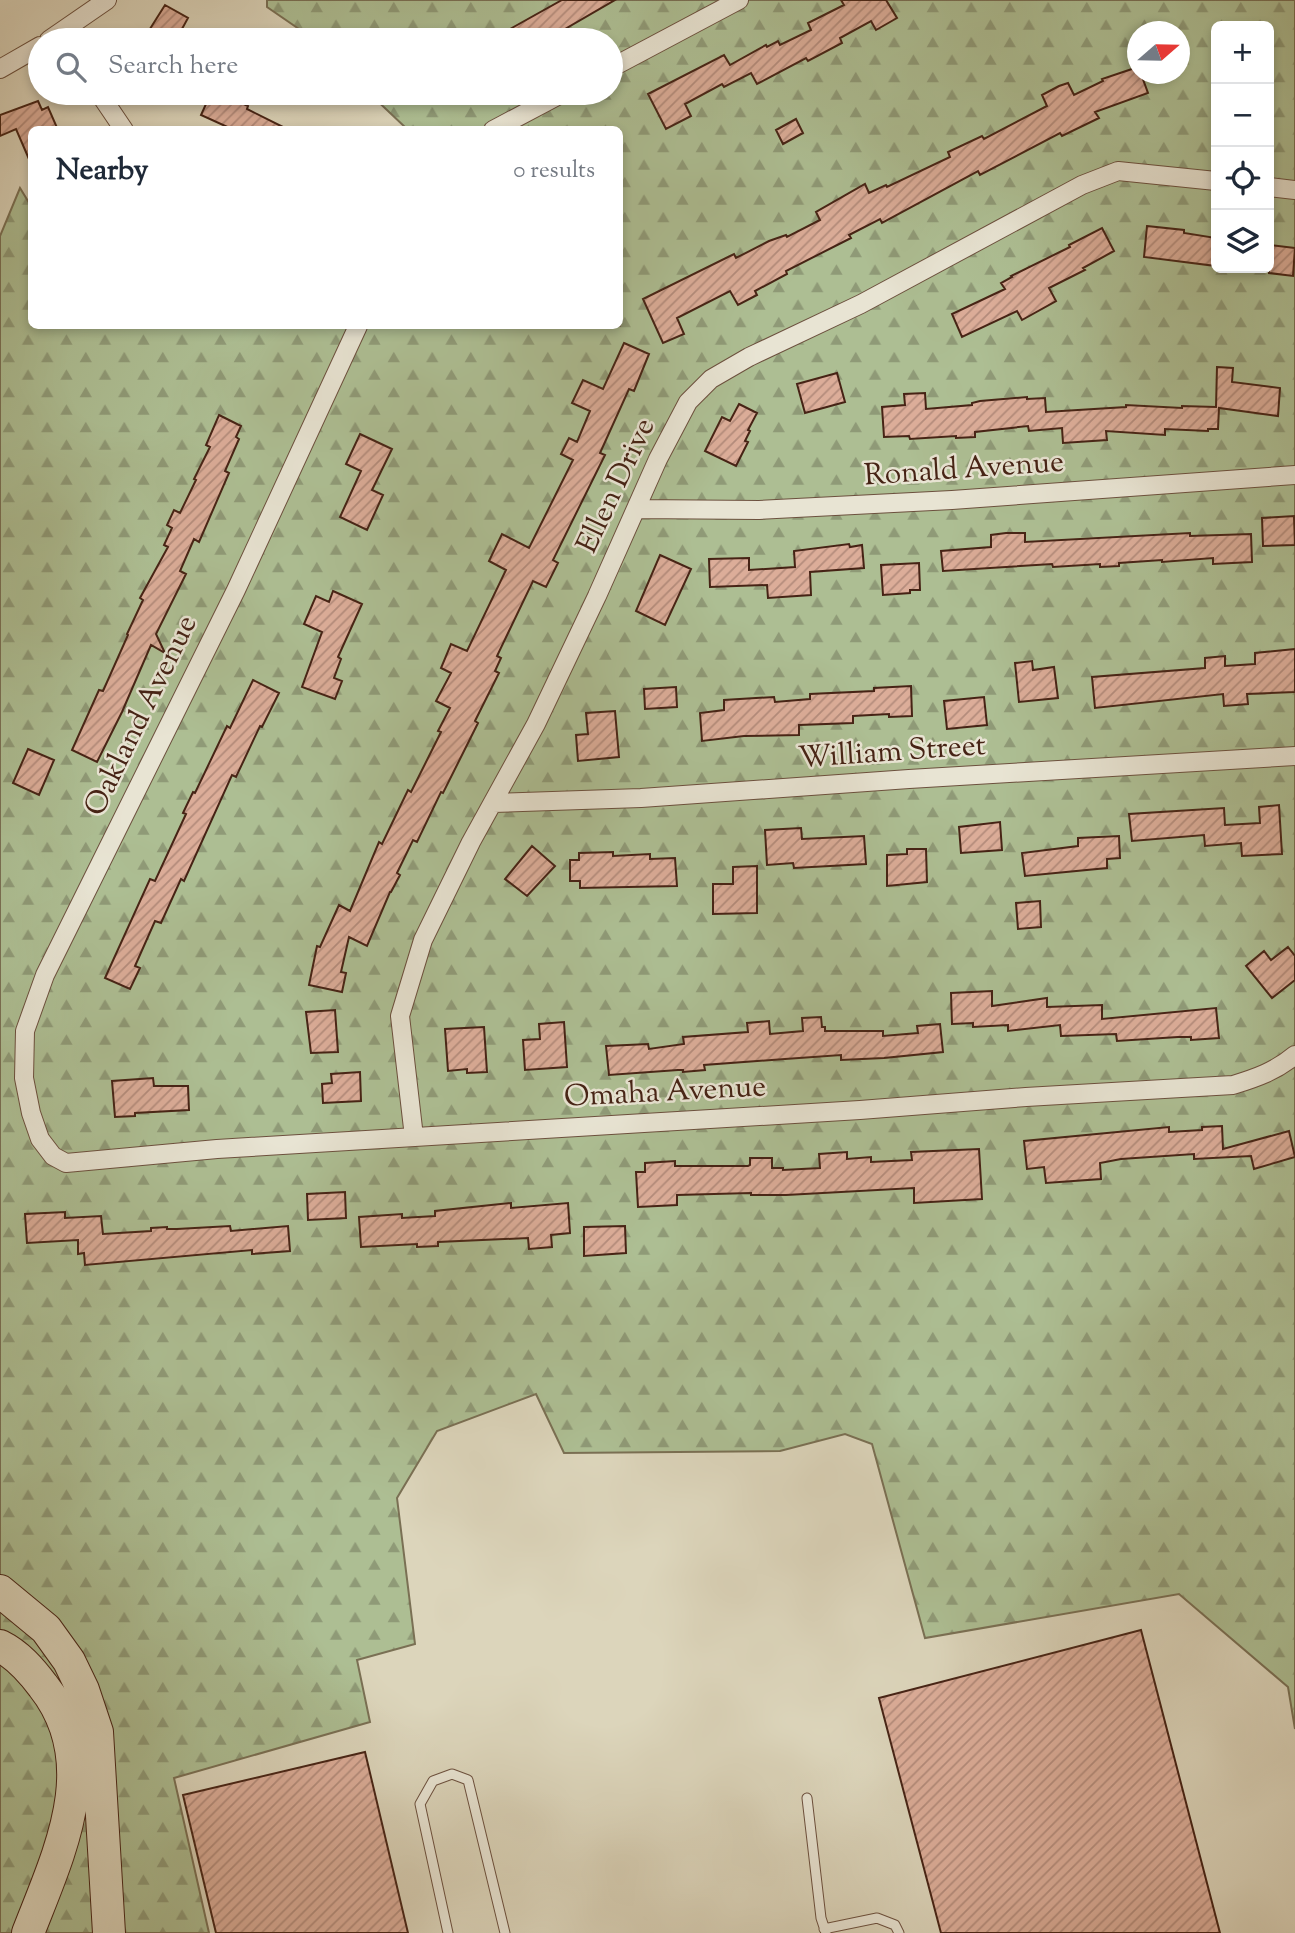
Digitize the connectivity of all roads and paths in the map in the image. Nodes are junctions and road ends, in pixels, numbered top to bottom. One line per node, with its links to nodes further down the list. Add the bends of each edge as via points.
1 (107, 0): 3 (street)
2 (739, 0): 5 (street)
3 (71, 28)
4 (28, 53): 6 (street)
5 (623, 62)
6 (0, 69)
7 (107, 105): 9 (street)
8 (540, 105): 10 (street)
9 (121, 126)
10 (501, 126)
11 (1211, 180): 16 (street, Ellen Drive, via 1118,171 1082,185 861,304 749,357 711,379 688,402)
12 (1274, 188): 13 (street)
13 (1295, 190)
14 (357, 329): 21 (street, Oakland Avenue, via 236,590 45,975 25,1031 24,1078)
15 (1295, 475): 16 (street, Ronald Avenue, via 759,510)
16 (636, 509): 18 (street, Ellen Drive, via 536,724)
17 (1295, 756): 18 (street, William Street)
18 (493, 803): 20 (street, Ellen Drive, via 423,940 403,1003 400,1016)
19 (1295, 1055): 20 (street, Omaha Avenue, via 1264,1076 1233,1085)
20 (414, 1137): 21 (street, Omaha Avenue, via 66,1163 53,1156)
21 (40, 1139)
22 (0, 1591): 27 (highway, via 46,1629 61,1650 83,1690 97,1732)
23 (0, 1646): 26 (highway, via 31,1670 50,1695 63,1717 74,1770 65,1836)
24 (807, 1798): 25 (lane)
25 (825, 1931): 30 (lane, via 877,1918 895,1925)
26 (28, 1933)
27 (109, 1933)
28 (448, 1933): 29 (lane, via 420,1804 433,1781 452,1774 468,1780)
29 (505, 1933)
30 (899, 1933)

